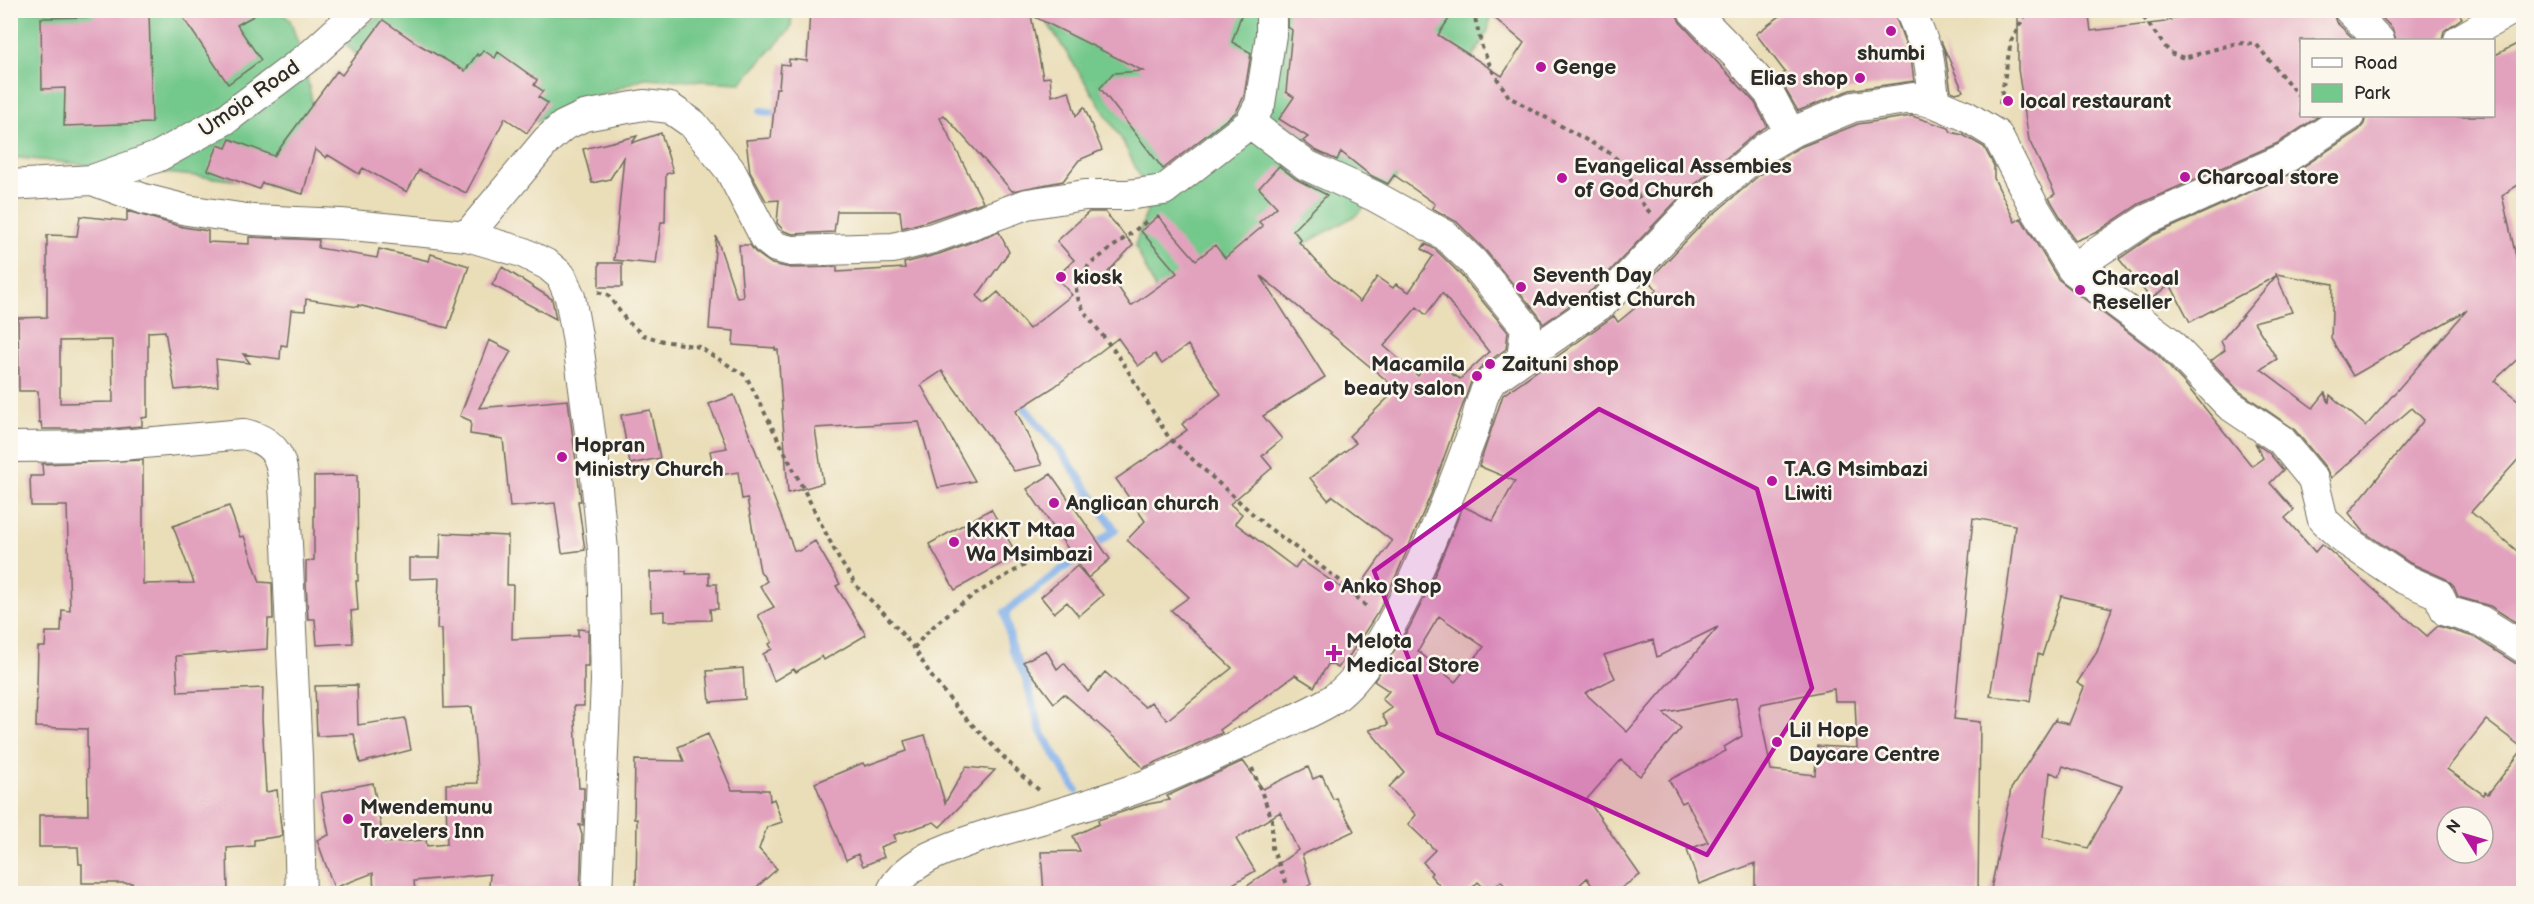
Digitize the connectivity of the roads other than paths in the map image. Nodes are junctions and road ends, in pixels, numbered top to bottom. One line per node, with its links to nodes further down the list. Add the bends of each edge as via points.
1 (360, 10): 13 (street, Umoja Road, via 312,54 226,119 157,157)
2 (1271, 10): 11 (street, via 1260,104)
3 (1692, 10): 12 (street, via 1769,93)
4 (1910, 10): 9 (street, via 1928,54)
5 (2349, 10): 7 (street)
6 (2511, 10): 8 (street)
7 (2378, 39)
8 (2461, 39)
9 (1935, 103): 12 (street, via 1913,98 1853,107); 16 (street, via 1996,135)
10 (2348, 117): 16 (street, via 2286,158 2146,220)
11 (1250, 123): 15 (street, via 1164,190 1085,195 1027,204 893,248 791,251 766,239 730,170 693,124 670,108 644,105 584,116 563,126); 17 (street, via 1306,165 1445,235 1473,262 1526,327)
12 (1790, 133): 17 (street, via 1717,186 1604,302)
13 (92, 180): 14 (street); 15 (street, via 187,210 254,220)
14 (10, 185)
15 (467, 236): 21 (street, via 522,252 561,276 578,336 603,550 606,681)
16 (2072, 268): 19 (street, via 2169,341 2228,404 2281,440 2313,479 2323,520 2345,540 2402,578 2438,594 2446,611 2481,621)
17 (1522, 358): 22 (street, via 1492,380 1483,394 1473,433 1442,514 1376,650 1344,690 1328,702 1159,780 957,844 926,859 894,883)
18 (10, 447): 20 (street, via 110,446 244,434 264,442 275,452 282,464 285,502)
19 (2523, 648)
20 (301, 894)
21 (597, 894)
22 (891, 894)

